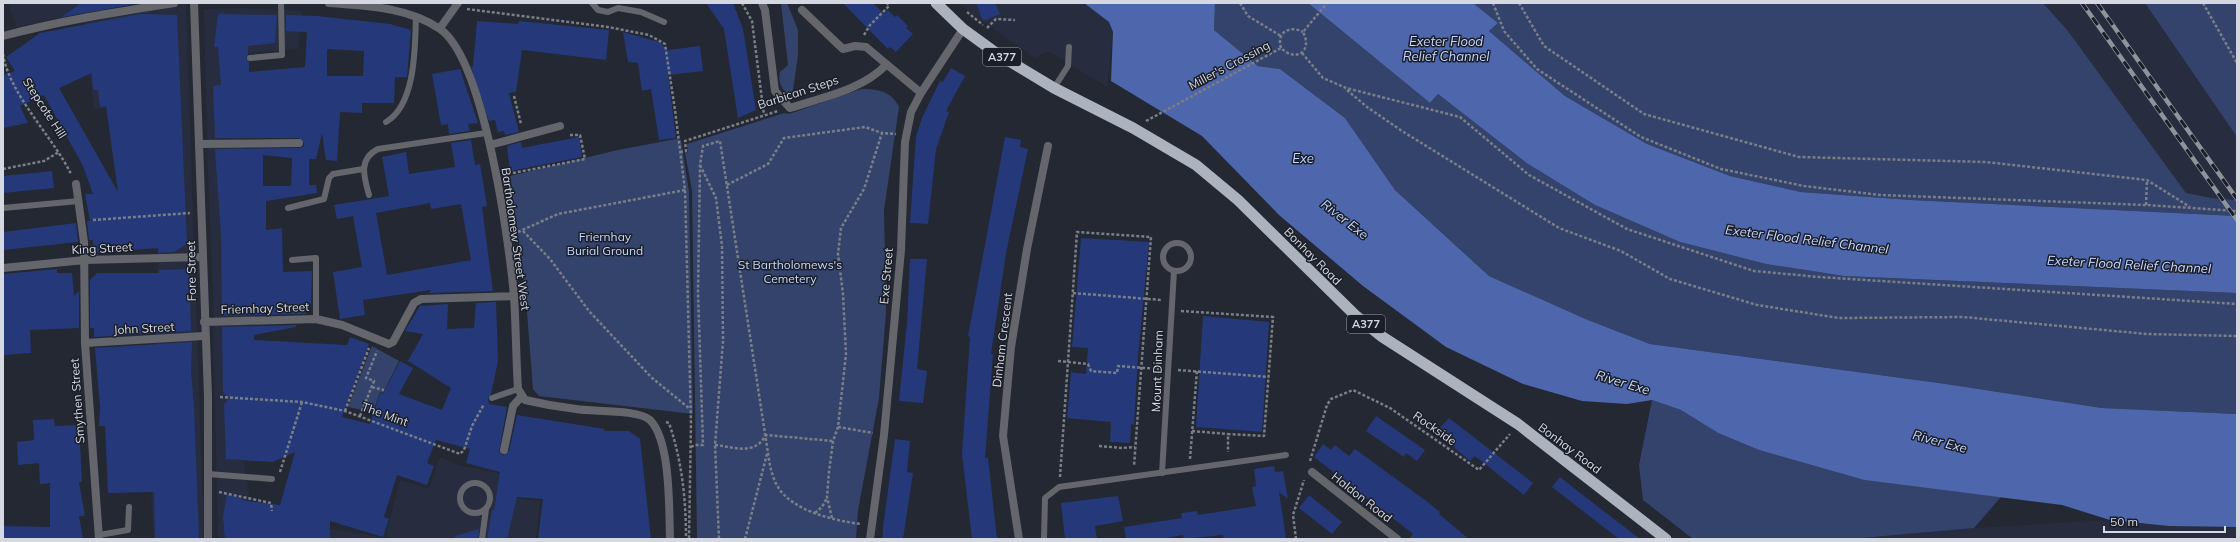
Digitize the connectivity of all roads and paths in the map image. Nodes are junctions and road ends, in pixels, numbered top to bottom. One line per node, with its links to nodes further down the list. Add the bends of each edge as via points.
1 (174, 3): 25 (street, via 100,14)
2 (194, 3): 51 (street, Fore Street)
3 (281, 3): 32 (lane, via 282,55)
4 (330, 3): 18 (street, Bartholomew Street West, via 366,6)
5 (458, 3): 21 (street)
6 (592, 3): 20 (lane, via 598,10 608,12 618,8 641,12)
7 (742, 3): 40 (path, via 752,21)
8 (762, 3): 39 (street, via 775,91)
9 (887, 3): 27 (path, via 889,6 870,25)
10 (936, 3): 23 (highway, Bonhay Road / A377)
11 (1240, 3): 26 (path, via 1248,16)
12 (1327, 3): 24 (path)
13 (1493, 3): 67 (path, via 1504,31 1538,69 1641,137 1721,169 1804,186 1880,195)
14 (1519, 3): 61 (path, via 1544,46 1644,114 1651,116 1799,156 1986,162)
15 (2203, 3): 33 (path)
16 (802, 10): 27 (street, via 843,49)
17 (481, 13): 55 (path, via 608,27 661,40 666,48)
18 (416, 16): 21 (street, Bartholomew Street West); 42 (lane, via 414,64 409,84 399,110)
19 (1015, 20): 22 (path, via 996,19)
20 (664, 22)
21 (440, 28): 46 (street, Bartholomew Street West, via 452,40 465,62)
22 (987, 28)
23 (963, 29): 35 (highway, Bonhay Road / A377, via 996,53); 37 (street, Exe Street)
24 (1303, 32): 26 (path, via 1291,28); 30 (path, via 1307,39)
25 (3, 36)
26 (1281, 36): 29 (path)
27 (855, 46): 34 (street, via 866,47)
28 (1070, 47): 35 (lane, via 1068,66)
29 (1281, 48): 30 (path, Miller's Crossing, via 1286,54 1294,56); 41 (path, Miller's Crossing)
30 (1302, 53): 36 (path, via 1323,78)
31 (3, 54): 54 (path, Stepcote Hill, via 14,85)
32 (250, 58)
33 (2237, 62)
34 (886, 65): 37 (street); 39 (street, Barbican Steps, via 878,74 863,83)
35 (1054, 88): 102 (highway, Bonhay Road / A377, via 1133,128 1196,165 1243,205 1355,315 1381,336)
36 (1346, 88): 83 (path, via 1460,117 1529,175 1627,230 1754,271); 88 (path, via 1367,107 1402,131 1559,228 1621,251 1670,279 1757,305 1839,318 1963,317 2147,334)
37 (921, 93): 48 (street, Exe Street, via 911,112)
38 (514, 96): 49 (path)
39 (790, 108): 40 (path, Barbican Steps)
40 (764, 115): 55 (path, Barbican Steps, via 685,141 686,151)
41 (1153, 116)
42 (386, 122)
43 (1143, 122): 45 (path)
44 (560, 126): 49 (street); 59 (path, via 567,135 580,135 585,159 508,174)
45 (1150, 126)
46 (486, 132): 52 (street, Bartholomew Street West); 58 (lane, via 378,149 368,156)
47 (882, 133): 48 (path); 63 (path, via 865,127 784,138 768,164); 103 (path, via 864,189 841,228 838,254 846,354)
48 (907, 135): 107 (street, Exe Street, via 901,250)
49 (524, 137): 52 (street)
50 (299, 143): 51 (street)
51 (199, 144): 72 (street, Fore Street)
52 (490, 145): 80 (street, Bartholomew Street West)
53 (1048, 146): 140 (street, Dinham Crescent, via 1011,347 1003,436)
54 (59, 152): 57 (path, via 44,161); 60 (path, Stepcote Hill)
55 (680, 152): 64 (path)
56 (700, 165): 63 (path, via 703,146 720,141); 109 (path, via 716,198 722,246 723,340); 112 (path, via 698,292 703,445)
57 (3, 169)
58 (363, 169): 65 (lane); 70 (lane, via 333,174 329,178 324,199)
59 (507, 171)
60 (71, 173)
61 (2147, 180): 67 (path); 68 (path)
62 (76, 184): 66 (street)
63 (727, 185): 106 (path)
64 (685, 190): 99 (path); 99 (path, via 558,214 523,231 550,259 594,316 651,377)
65 (368, 195)
66 (79, 201): 69 (lane); 73 (street)
67 (2146, 204): 68 (path)
68 (2190, 207): 71 (path)
69 (3, 208)
70 (288, 208)
71 (2237, 211)
72 (202, 212): 73 (path); 74 (street, Fore Street)
73 (81, 220): 75 (street)
74 (202, 257): 75 (street, King Street); 86 (street, Fore Street)
75 (85, 260): 77 (street, King Street); 90 (street, Smythen Street)
76 (292, 260): 85 (lane, via 316,258)
77 (3, 268)
78 (1174, 271): 78 (lane, via 1164,262 1164,253 1169,246 1182,244 1189,250 1191,259 1187,267); 82 (lane, Mount Dinham)
79 (1073, 293): 81 (path); 81 (path, via 1077,232 1151,237); 123 (path)
80 (514, 296): 89 (street, via 421,299 414,303 393,342 389,344); 94 (street, Bartholomew Street West)
81 (1146, 299): 82 (path); 111 (path)
82 (1172, 301): 84 (lane, Mount Dinham)
83 (2237, 304)
84 (1171, 311): 105 (path, via 1273,317 1264,436); 119 (lane, Mount Dinham)
85 (316, 319): 86 (street, Friernhay Street); 89 (street, Friernhay Street, via 342,325)
86 (204, 322): 87 (street, Fore Street)
87 (204, 336): 90 (street, John Street); 95 (street, Fore Street)
88 (2237, 336)
89 (377, 339): 92 (path, via 366,378 374,381); 100 (path)
90 (85, 343): 132 (street, Smythen Street)
91 (1197, 370): 104 (path)
92 (372, 387): 93 (path); 101 (path)
93 (384, 390)
94 (519, 393): 96 (lane); 113 (street, via 512,406); 135 (street, via 525,400 576,409 639,414 650,420 660,439 666,460)
95 (208, 396): 97 (path, The Mint); 120 (street, Fore Street)
96 (492, 398): 101 (path, The Mint, via 484,403 460,454)
97 (302, 402): 100 (path, The Mint); 122 (path, via 281,471)
98 (1327, 405): 102 (path, Rockside, via 1331,399 1343,392 1353,390 1390,408 1479,470)
99 (690, 409): 112 (path)
100 (345, 411): 101 (path, The Mint)
101 (360, 416)
102 (1518, 424): 143 (highway, Bonhay Road / A377)
103 (838, 426): 107 (path); 108 (path)
104 (1192, 432): 105 (path); 117 (path)
105 (1228, 434): 116 (path)
106 (766, 435): 108 (path); 109 (path, via 761,444 749,449); 114 (path)
107 (884, 436): 131 (street, Exe Street)
108 (833, 441): 125 (path)
109 (715, 445): 137 (path)
110 (1099, 446): 111 (path)
111 (1135, 447): 121 (path)
112 (691, 448): 136 (path)
113 (504, 450)
114 (768, 452): 129 (path, via 778,487 787,497); 138 (path)
115 (1286, 455): 116 (lane)
116 (1228, 463): 117 (lane)
117 (1189, 468): 119 (lane)
118 (1312, 472): 142 (street, Haldon Road)
119 (1162, 473): 121 (lane)
120 (208, 474): 122 (lane); 124 (street, Fore Street)
121 (1134, 476): 123 (lane)
122 (272, 479)
123 (1059, 487): 141 (lane, via 1045,498)
124 (209, 492): 128 (path, via 227,492 271,502); 133 (street, Fore Street)
125 (827, 497): 129 (path); 130 (path)
126 (129, 507): 132 (lane, via 128,530)
127 (486, 508): 127 (lane, via 490,494 485,486 476,482 462,488 460,503 467,512 477,514); 134 (lane)
128 (272, 512)
129 (815, 513): 130 (path)
130 (832, 518): 131 (path)
131 (871, 525): 139 (street, Exe Street)
132 (99, 537)
133 (208, 539)
134 (482, 539)
135 (670, 539)
136 (689, 539)
137 (719, 539)
138 (745, 539)
139 (870, 539)
140 (1019, 539)
141 (1044, 539)
142 (1397, 539)
143 (1666, 539)

